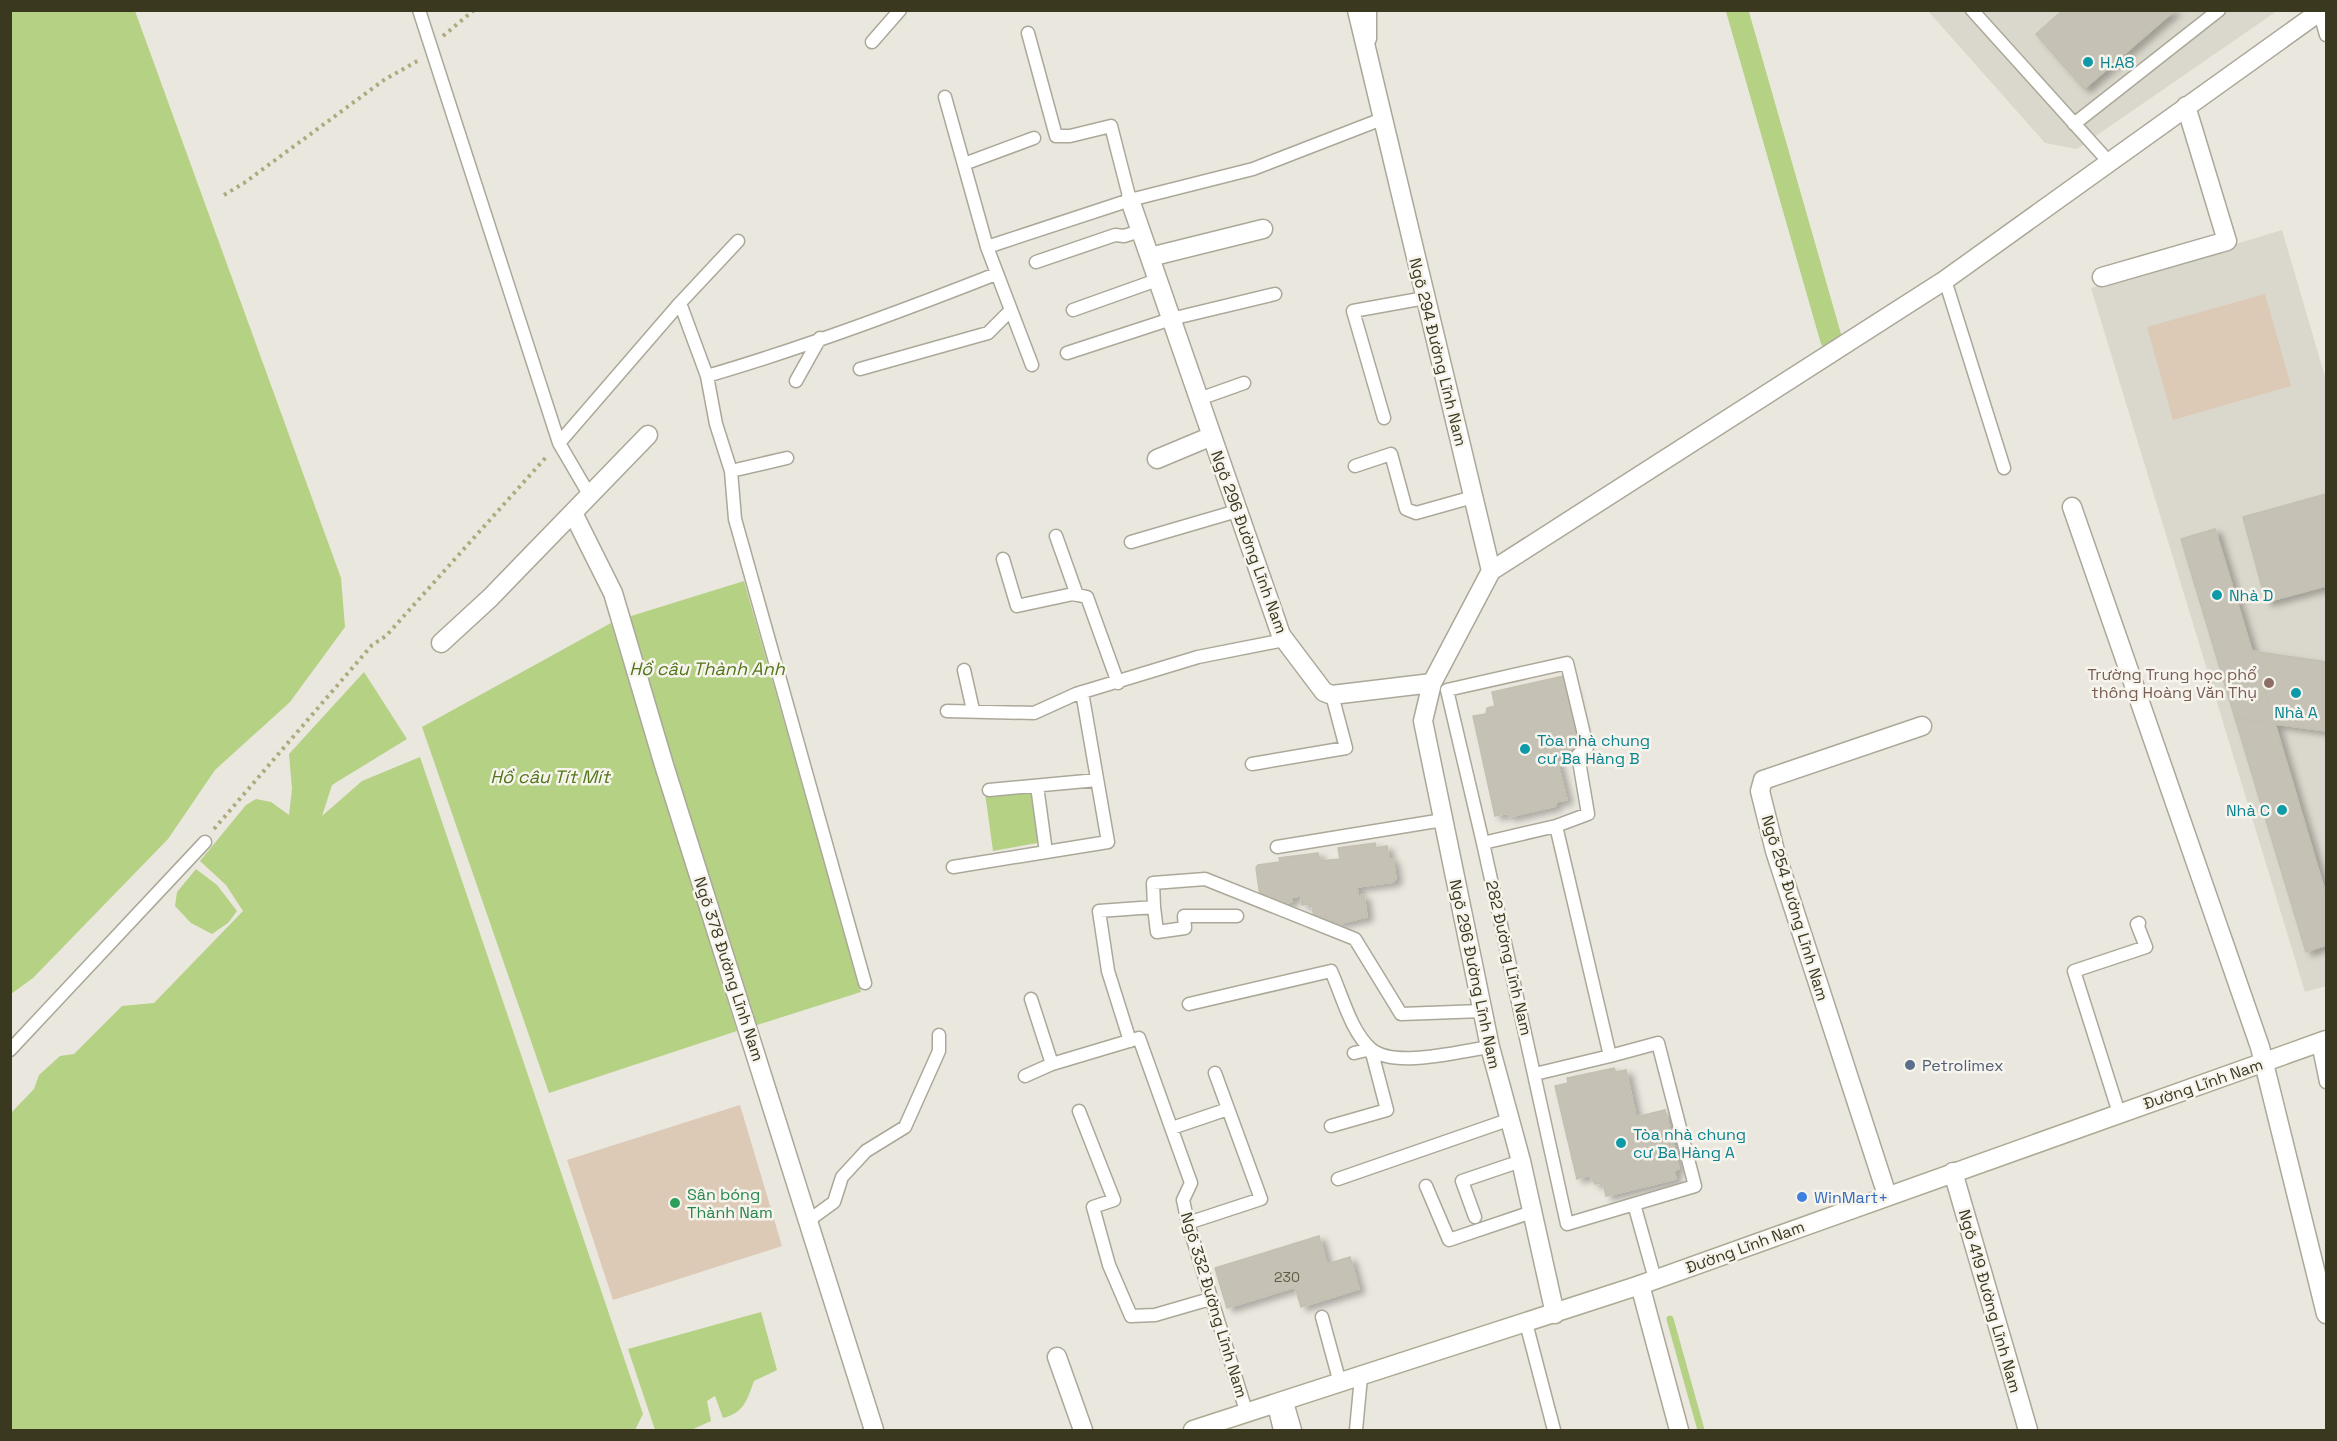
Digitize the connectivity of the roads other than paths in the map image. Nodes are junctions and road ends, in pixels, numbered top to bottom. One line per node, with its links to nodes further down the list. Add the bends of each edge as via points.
1 (419, 10): 47 (lane)
2 (900, 10): 10 (lane)
3 (1357, 10): 11 (street, Ngõ 294 Đường Lĩnh Nam)
4 (1370, 10): 11 (lane)
5 (1972, 10): 15 (lane)
6 (2219, 10): 15 (lane)
7 (2320, 11): 9 (lane); 13 (street)
8 (1028, 33): 19 (lane, Ngõ 296 Đường Lĩnh Nam, via 1056,136 1111,126)
9 (2326, 35)
10 (872, 42)
11 (1370, 64): 14 (street, Ngõ 294 Đường Lĩnh Nam)
12 (945, 97): 18 (lane)
13 (2186, 106): 17 (street); 27 (street, via 2227,241)
14 (1382, 119): 19 (lane, via 1253,169); 31 (street, Ngõ 294 Đường Lĩnh Nam)
15 (2074, 124): 17 (lane)
16 (1034, 138): 18 (lane)
17 (2108, 161): 29 (street)
18 (964, 164): 23 (lane)
19 (1130, 200): 21 (street, Ngõ 296 Đường Lĩnh Nam); 23 (lane)
20 (1263, 229): 24 (street)
21 (1132, 233): 24 (street, Ngõ 296 Đường Lĩnh Nam); 25 (lane, via 1119,241)
22 (738, 241): 32 (lane)
23 (987, 247): 26 (lane)
24 (1150, 257): 28 (street, Ngõ 296 Đường Lĩnh Nam)
25 (1038, 265)
26 (996, 273): 33 (lane); 36 (lane)
27 (2102, 277)
28 (1157, 280): 34 (lane); 35 (street, Ngõ 296 Đường Lĩnh Nam)
29 (1944, 280): 51 (lane); 61 (street)
30 (1275, 294): 35 (lane)
31 (1425, 298): 44 (lane, via 1353,310); 54 (street, Ngõ 294 Đường Lĩnh Nam)
32 (680, 303): 40 (lane); 47 (lane)
33 (1011, 310): 38 (lane); 39 (lane, via 988,333)
34 (1073, 310)
35 (1171, 319): 37 (lane); 43 (street, Ngõ 296 Đường Lĩnh Nam)
36 (820, 338): 40 (lane); 41 (lane)
37 (1067, 353)
38 (1032, 365)
39 (860, 369)
40 (707, 376): 52 (lane, via 716,424)
41 (796, 381)
42 (1244, 383): 43 (lane)
43 (1199, 399): 46 (street, Ngõ 296 Đường Lĩnh Nam)
44 (1384, 418)
45 (648, 435): 53 (street)
46 (1212, 436): 49 (street); 56 (street, Ngõ 296 Đường Lĩnh Nam)
47 (559, 443): 53 (lane)
48 (787, 458): 52 (lane)
49 (1157, 459)
50 (1355, 466): 54 (lane, via 1391,454 1406,509 1416,513)
51 (2004, 468)
52 (731, 471): 87 (lane, via 735,519)
53 (590, 496): 57 (street)
54 (1473, 497): 61 (street, Ngõ 294 Đường Lĩnh Nam)
55 (2072, 507): 99 (street)
56 (1237, 511): 59 (lane); 63 (street, Ngõ 296 Đường Lĩnh Nam)
57 (573, 513): 64 (street); 119 (street, Ngõ 378 Đường Lĩnh Nam, via 613,593)
58 (1056, 536): 62 (lane)
59 (1131, 542)
60 (1003, 560): 62 (lane, via 1017,606)
61 (1491, 571): 67 (street)
62 (1077, 595): 66 (lane, via 1087,597)
63 (1284, 640): 66 (lane, via 1198,657); 69 (street, Ngõ 296 Đường Lĩnh Nam, via 1324,692)
64 (441, 643)
65 (964, 670): 70 (lane)
66 (1118, 683): 68 (lane)
67 (1432, 683): 69 (street); 77 (street, Ngõ 296 Đường Lĩnh Nam, via 1423,721)
68 (1082, 693): 70 (lane, via 1034,713); 74 (lane)
69 (1332, 695): 73 (lane, via 1346,748)
70 (973, 710): 71 (lane)
71 (947, 711)
72 (1922, 726): 115 (street, Ngõ 254 Đường Lĩnh Nam, via 1769,777 1763,780 1760,791 1775,851)
73 (1252, 764)
74 (1097, 780): 75 (lane); 82 (lane, via 1108,842)
75 (1037, 786): 76 (lane); 82 (lane)
76 (989, 790)
77 (1443, 820): 81 (lane); 90 (street, Ngõ 296 Đường Lĩnh Nam)
78 (1556, 826): 80 (lane, 282 Đường Lĩnh Nam); 80 (lane, 282 Đường Lĩnh Nam, via 1588,814 1578,754 1587,747 1567,663 1447,690); 98 (lane)
79 (205, 842): 96 (lane)
80 (1483, 843): 102 (lane, 282 Đường Lĩnh Nam)
81 (1277, 847)
82 (1046, 852): 83 (lane)
83 (953, 867)
84 (1154, 907): 85 (lane, via 1158,932 1185,928 1184,916); 90 (lane, via 1153,883 1205,879 1355,939 1401,1014); 92 (lane, via 1099,911 1108,971)
85 (1237, 916)
86 (2139, 923): 107 (lane, via 2146,946 2074,971)
87 (865, 983)
88 (1031, 999): 100 (lane)
89 (1189, 1004): 95 (lane, via 1331,971 1357,1030)
90 (1482, 1011): 94 (street, Ngõ 296 Đường Lĩnh Nam)
91 (939, 1035): 119 (lane, via 939,1051 904,1127 866,1151 842,1178 834,1202)
92 (1130, 1041): 100 (lane); 110 (lane, Ngõ 332 Đường Lĩnh Nam, via 1139,1038)
93 (2322, 1041): 99 (street, Đường Lĩnh Nam); 104 (lane)
94 (1490, 1047): 95 (lane, via 1406,1059 1384,1057); 108 (street, Ngõ 296 Đường Lĩnh Nam)
95 (1371, 1048): 97 (lane); 109 (lane, via 1387,1110)
96 (10, 1050)
97 (1354, 1053)
98 (1610, 1056): 102 (lane, 282 Đường Lĩnh Nam); 116 (lane, 282 Đường Lĩnh Nam, via 1658,1043 1695,1186)
99 (2265, 1062): 107 (street, Đường Lĩnh Nam); 124 (street)
100 (1052, 1064): 103 (lane)
101 (1215, 1073): 105 (lane)
102 (1535, 1074): 116 (lane, 282 Đường Lĩnh Nam, via 1567,1224)
103 (1025, 1076)
104 (2326, 1082)
105 (1228, 1109): 110 (lane); 120 (lane, via 1261,1199)
106 (1079, 1111): 122 (lane, via 1114,1200 1093,1207 1109,1265 1131,1316 1155,1315)
107 (2119, 1113): 112 (street, Đường Lĩnh Nam)
108 (1508, 1120): 111 (street, Ngõ 296 Đường Lĩnh Nam); 113 (lane)
109 (1332, 1126)
110 (1172, 1128): 120 (lane, Ngõ 332 Đường Lĩnh Nam, via 1191,1183 1183,1200)
111 (1521, 1161): 117 (street, Ngõ 296 Đường Lĩnh Nam); 118 (lane, via 1462,1181)
112 (1953, 1172): 115 (street, Đường Lĩnh Nam); 140 (street, Ngõ 419 Đường Lĩnh Nam)
113 (1338, 1179)
114 (1426, 1186): 117 (lane, via 1449,1240)
115 (1887, 1195): 121 (street, Đường Lĩnh Nam)
116 (1634, 1204): 121 (lane)
117 (1532, 1212): 123 (street, Ngõ 296 Đường Lĩnh Nam)
118 (1475, 1217)
119 (808, 1221): 133 (street, Ngõ 378 Đường Lĩnh Nam)
120 (1188, 1223): 122 (lane, Ngõ 332 Đường Lĩnh Nam)
121 (1648, 1282): 123 (street, Đường Lĩnh Nam); 139 (street)
122 (1210, 1299): 131 (lane, Ngõ 332 Đường Lĩnh Nam)
123 (1555, 1314): 126 (street, Đường Lĩnh Nam)
124 (2326, 1314)
125 (1322, 1317): 129 (lane)
126 (1526, 1323): 128 (street, Đường Lĩnh Nam); 138 (lane)
127 (1058, 1357): 134 (street)
128 (1361, 1377): 129 (street, Đường Lĩnh Nam); 137 (lane)
129 (1340, 1383): 130 (street, Đường Lĩnh Nam)
130 (1282, 1403): 131 (street, Đường Lĩnh Nam); 135 (street); 136 (lane)
131 (1247, 1414): 132 (street, Đường Lĩnh Nam)
132 (1203, 1429)
133 (874, 1431)
134 (1083, 1431)
135 (1284, 1431)
136 (1295, 1431)
137 (1356, 1431)
138 (1554, 1431)
139 (1679, 1431)
140 (2028, 1431)

